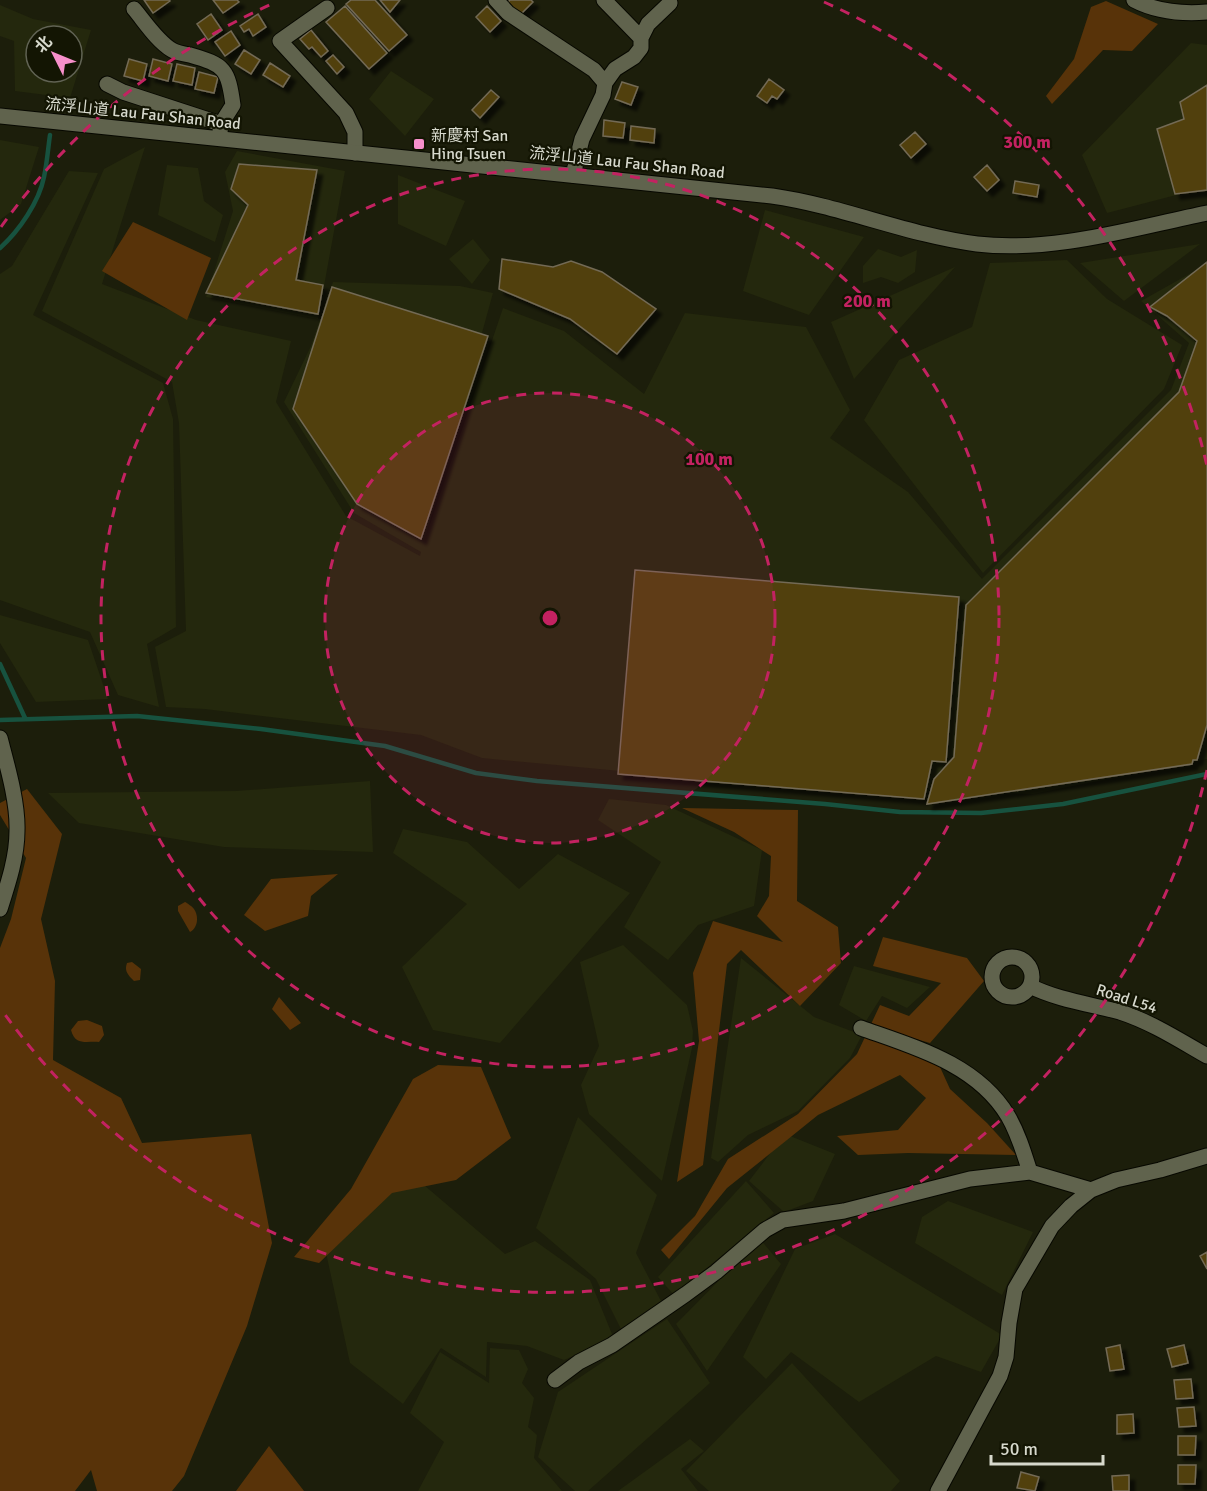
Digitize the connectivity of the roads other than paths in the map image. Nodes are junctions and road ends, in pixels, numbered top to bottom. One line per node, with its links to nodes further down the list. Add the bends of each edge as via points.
1 (496, 0): 9 (street, via 508,13 594,70)
2 (604, 0): 8 (street)
3 (1134, 0): 7 (street, via 1164,10)
4 (670, 3): 8 (street, via 648,24)
5 (327, 8): 13 (street, via 273,43 346,112 355,132)
6 (134, 9): 12 (street, via 173,50 203,59 225,72 233,105)
7 (1207, 12)
8 (641, 38): 9 (street, via 641,48 634,57 615,69)
9 (605, 83): 14 (street, via 582,139)
10 (107, 84): 12 (street)
11 (0, 116): 12 (street, 流浮山道 Lau Fau Shan Road)
12 (220, 131): 13 (street, 流浮山道 Lau Fau Shan Road)
13 (355, 153): 14 (street, 流浮山道 Lau Fau Shan Road)
14 (573, 175): 15 (street, 流浮山道 Lau Fau Shan Road, via 802,200 934,237 1000,245 1059,243)
15 (1207, 213)
16 (0, 738): 17 (street)
17 (5, 782): 18 (street, via 17,830 10,878)
18 (0, 909)
19 (1030, 987): 21 (street, Road L54, via 1149,1023)
20 (861, 1028): 23 (street, via 928,1052 987,1089 1008,1116)
21 (1207, 1056)
22 (1207, 1156): 24 (street)
23 (1030, 1172): 24 (street); 25 (street, via 970,1179 772,1225 686,1294)
24 (1091, 1190): 26 (street, via 1052,1226 1015,1289 1000,1376)
25 (555, 1380)
26 (938, 1491)

